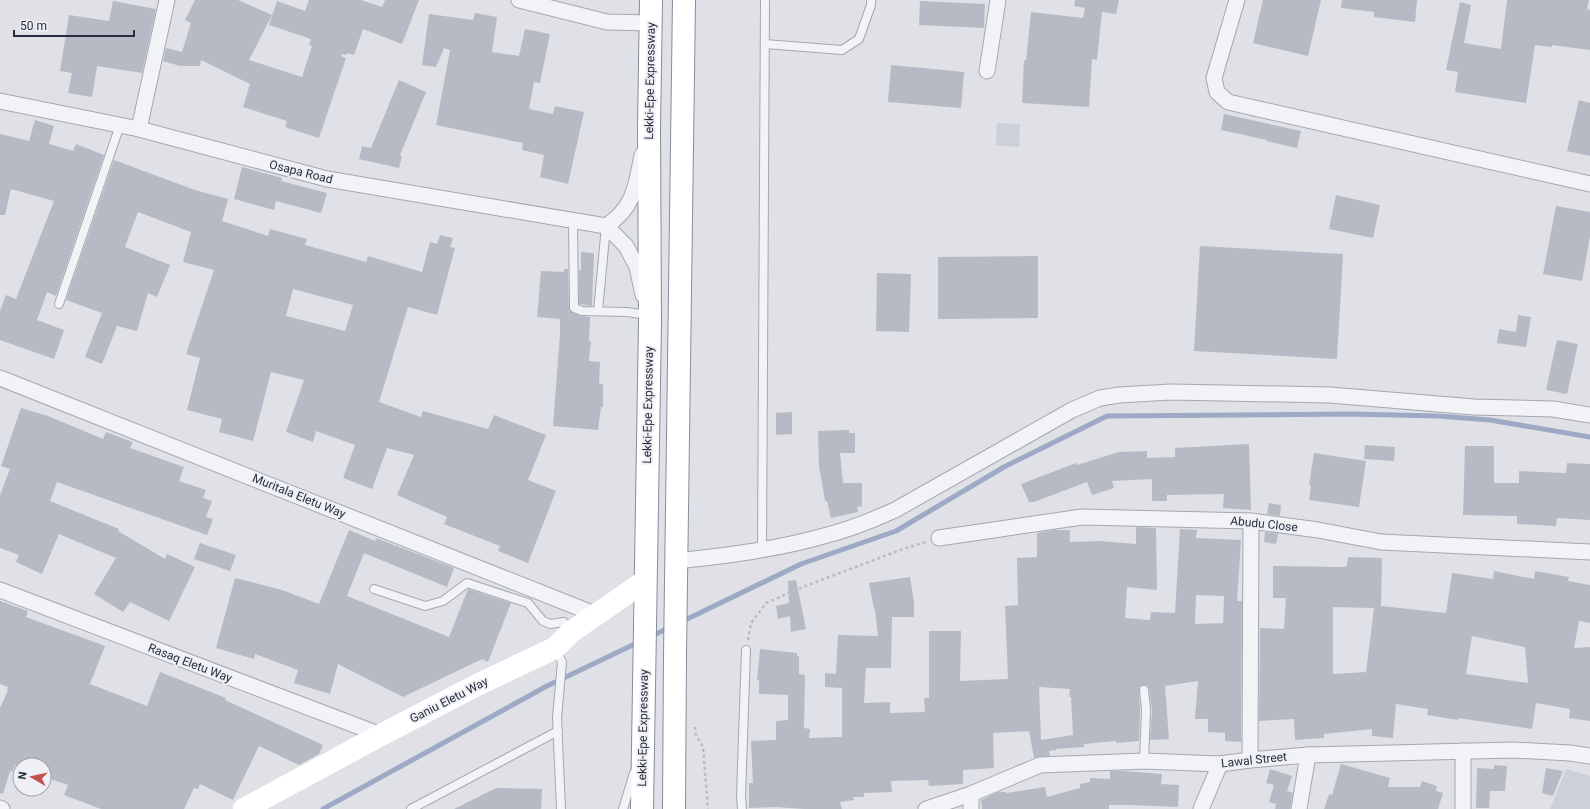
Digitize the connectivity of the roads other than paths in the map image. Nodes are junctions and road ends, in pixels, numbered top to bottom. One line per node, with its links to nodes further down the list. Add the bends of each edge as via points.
1 (167, 0): 15 (street)
2 (520, 0): 9 (street, via 607,22)
3 (651, 0): 9 (main road, Lekki-Epe Expressway)
4 (684, 0): 28 (main road)
5 (765, 0): 10 (lane)
6 (870, 0): 10 (lane, via 871,5 859,39 842,50)
7 (998, 0): 11 (street)
8 (1237, 0): 16 (street, via 1214,78 1217,92 1228,102)
9 (651, 23): 14 (main road, Lekki-Epe Expressway)
10 (765, 44): 26 (lane)
11 (986, 72)
12 (0, 101): 13 (street, Osapa Road)
13 (120, 124): 15 (street, Osapa Road); 19 (lane)
14 (649, 128): 18 (street, via 634,194 623,212); 21 (main road, Lekki-Epe Expressway)
15 (139, 129): 17 (street, Osapa Road, via 327,179)
16 (1590, 184)
17 (573, 221): 18 (street, Osapa Road); 20 (lane, via 574,308)
18 (606, 226): 20 (lane); 21 (street, via 626,246 637,267)
19 (60, 304)
20 (598, 312): 21 (lane, via 627,312)
21 (649, 318): 29 (main road, Lekki-Epe Expressway)
22 (0, 378): 32 (street, Muritala Eletu Way)
23 (1590, 415): 26 (street, via 1553,409 1330,395 1171,392 1100,398 1034,430 895,510 821,537)
24 (1251, 521): 25 (street, Abudu Close, via 1082,517); 27 (street, Abudu Close, via 1381,542); 43 (street)
25 (939, 538)
26 (762, 549): 28 (street)
27 (1590, 552)
28 (676, 562): 52 (main road)
29 (645, 581): 32 (main road, Ganiu Eletu Way); 39 (main road, Lekki-Epe Expressway)
30 (374, 589): 33 (lane, via 425,606 443,601 467,583 528,603 543,621 550,624 564,622)
31 (0, 590): 38 (street, Rasaq Eletu Way)
32 (597, 615): 33 (main road, Ganiu Eletu Way)
33 (572, 632): 35 (main road, Ganiu Eletu Way)
34 (746, 650): 53 (lane)
35 (558, 655): 37 (lane); 38 (main road, Ganiu Eletu Way, via 477,685)
36 (1144, 690): 44 (lane)
37 (558, 731): 48 (lane); 49 (lane)
38 (381, 735): 47 (main road, Ganiu Eletu Way)
39 (643, 745): 50 (lane); 51 (main road, Lekki-Epe Expressway)
40 (1463, 751): 41 (street, Lawal Street); 42 (street, Lawal Street, via 1513,750); 58 (street)
41 (1308, 755): 43 (street, Lawal Street); 57 (street)
42 (1590, 756)
43 (1250, 760): 45 (street, Lawal Street)
44 (1144, 761): 45 (street, Lawal Street); 46 (street, Lawal Street, via 1040,766)
45 (1220, 764): 56 (street)
46 (971, 794): 54 (street, Lawal Street); 55 (street)
47 (244, 809)
48 (411, 809)
49 (561, 809)
50 (623, 809)
51 (642, 809)
52 (674, 809)
53 (742, 809)
54 (926, 809)
55 (971, 809)
56 (1201, 809)
57 (1299, 809)
58 (1463, 809)

